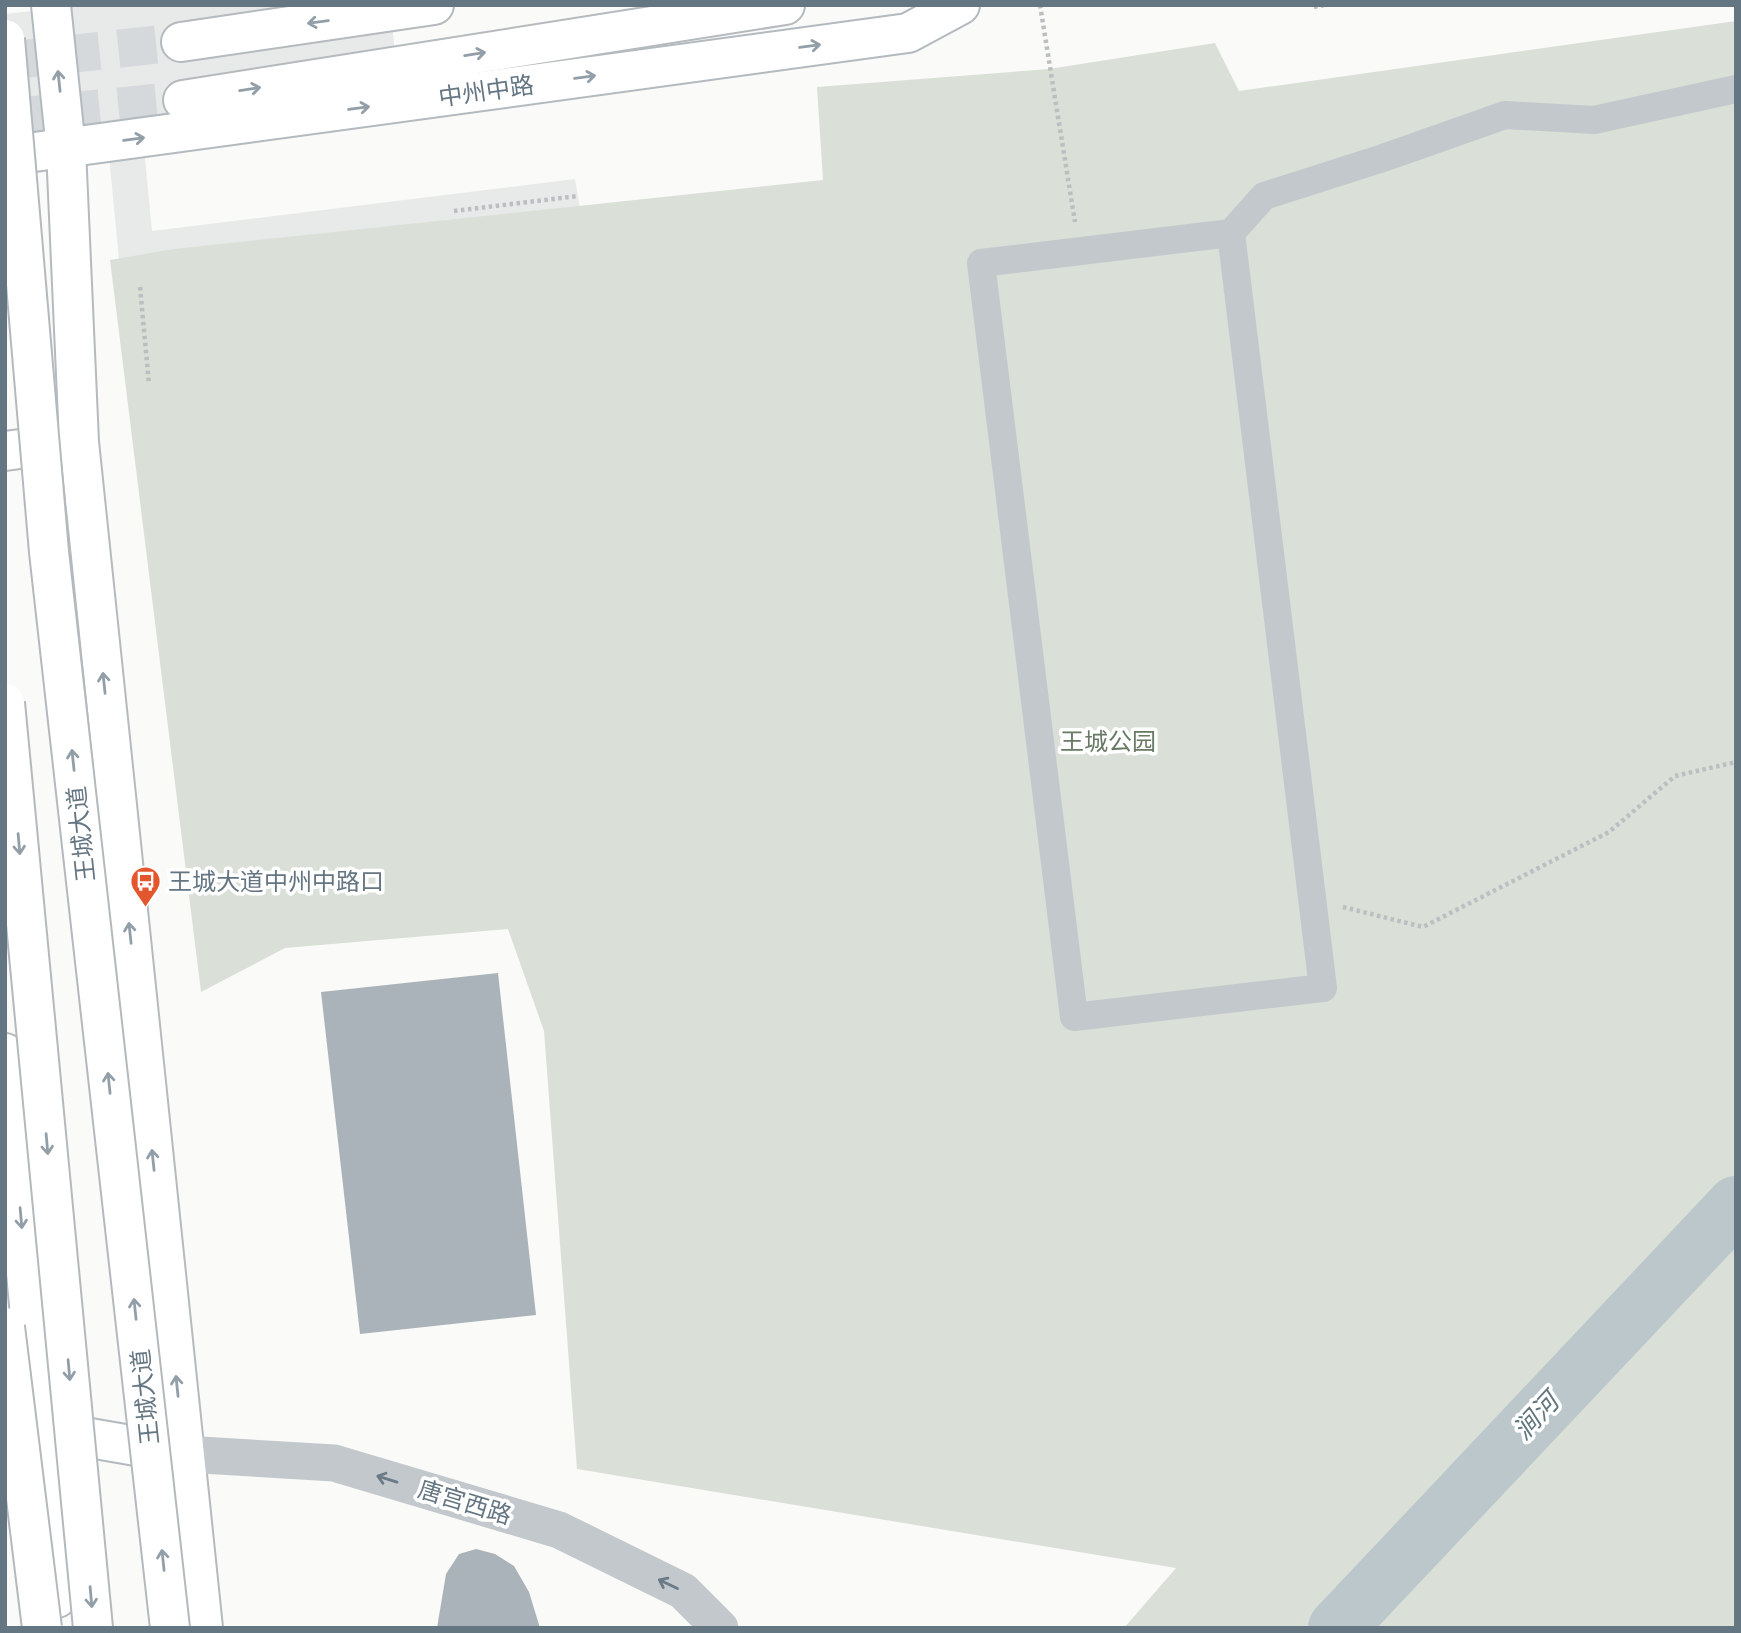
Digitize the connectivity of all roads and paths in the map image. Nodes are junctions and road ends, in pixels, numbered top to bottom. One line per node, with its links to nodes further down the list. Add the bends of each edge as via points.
1 (51, 5): 12 (main road, one-way to 1)
2 (434, 5): 9 (main road, one-way to 9)
3 (785, 5): 11 (main road, 中州中路, one-way to 3)
4 (960, 5): 12 (main road, 中州中路, one-way to 4, via 908,33)
5 (1040, 5): 17 (path)
6 (1325, 5): 7 (path)
7 (1314, 7)
8 (5, 39): 37 (main road, 王城大道, one-way to 8, bridge, via 49,552)
9 (180, 42)
10 (1736, 89): 16 (street, via 1594,120 1505,115 1264,196)
11 (183, 100)
12 (66, 149): 13 (main road, 中州中路); 20 (main road)
13 (5, 156)
14 (578, 196): 15 (path)
15 (454, 211)
16 (1231, 233): 17 (street); 24 (street)
17 (1080, 251): 24 (street, via 981,263 1074,1017 1324,988)
18 (140, 286): 19 (path)
19 (149, 384)
20 (79, 442): 21 (main road); 28 (main road, one-way to 20)
21 (5, 451)
22 (5, 703): 36 (main road, one-way to 36, bridge)
23 (1736, 762): 24 (path, via 1675,776 1609,832 1423,927)
24 (1313, 900)
25 (5, 1053): 27 (main road, one-way to 27)
26 (5, 1327): 34 (main road, bridge)
27 (23, 1428): 28 (main road, 唐宫西路); 29 (main road)
28 (184, 1454): 29 (main road, 唐宫西路); 38 (main road); 39 (street, 唐宫西路, one-way to 28, via 683,1591 559,1530 334,1463)
29 (43, 1468): 30 (main road, 唐宫西路); 35 (main road)
30 (5, 1476): 31 (main road)
31 (21, 1590): 32 (main road); 33 (main road)
32 (25, 1628)
33 (33, 1628)
34 (42, 1628)
35 (60, 1628)
36 (93, 1628)
37 (170, 1628)
38 (203, 1628)
39 (720, 1628)

